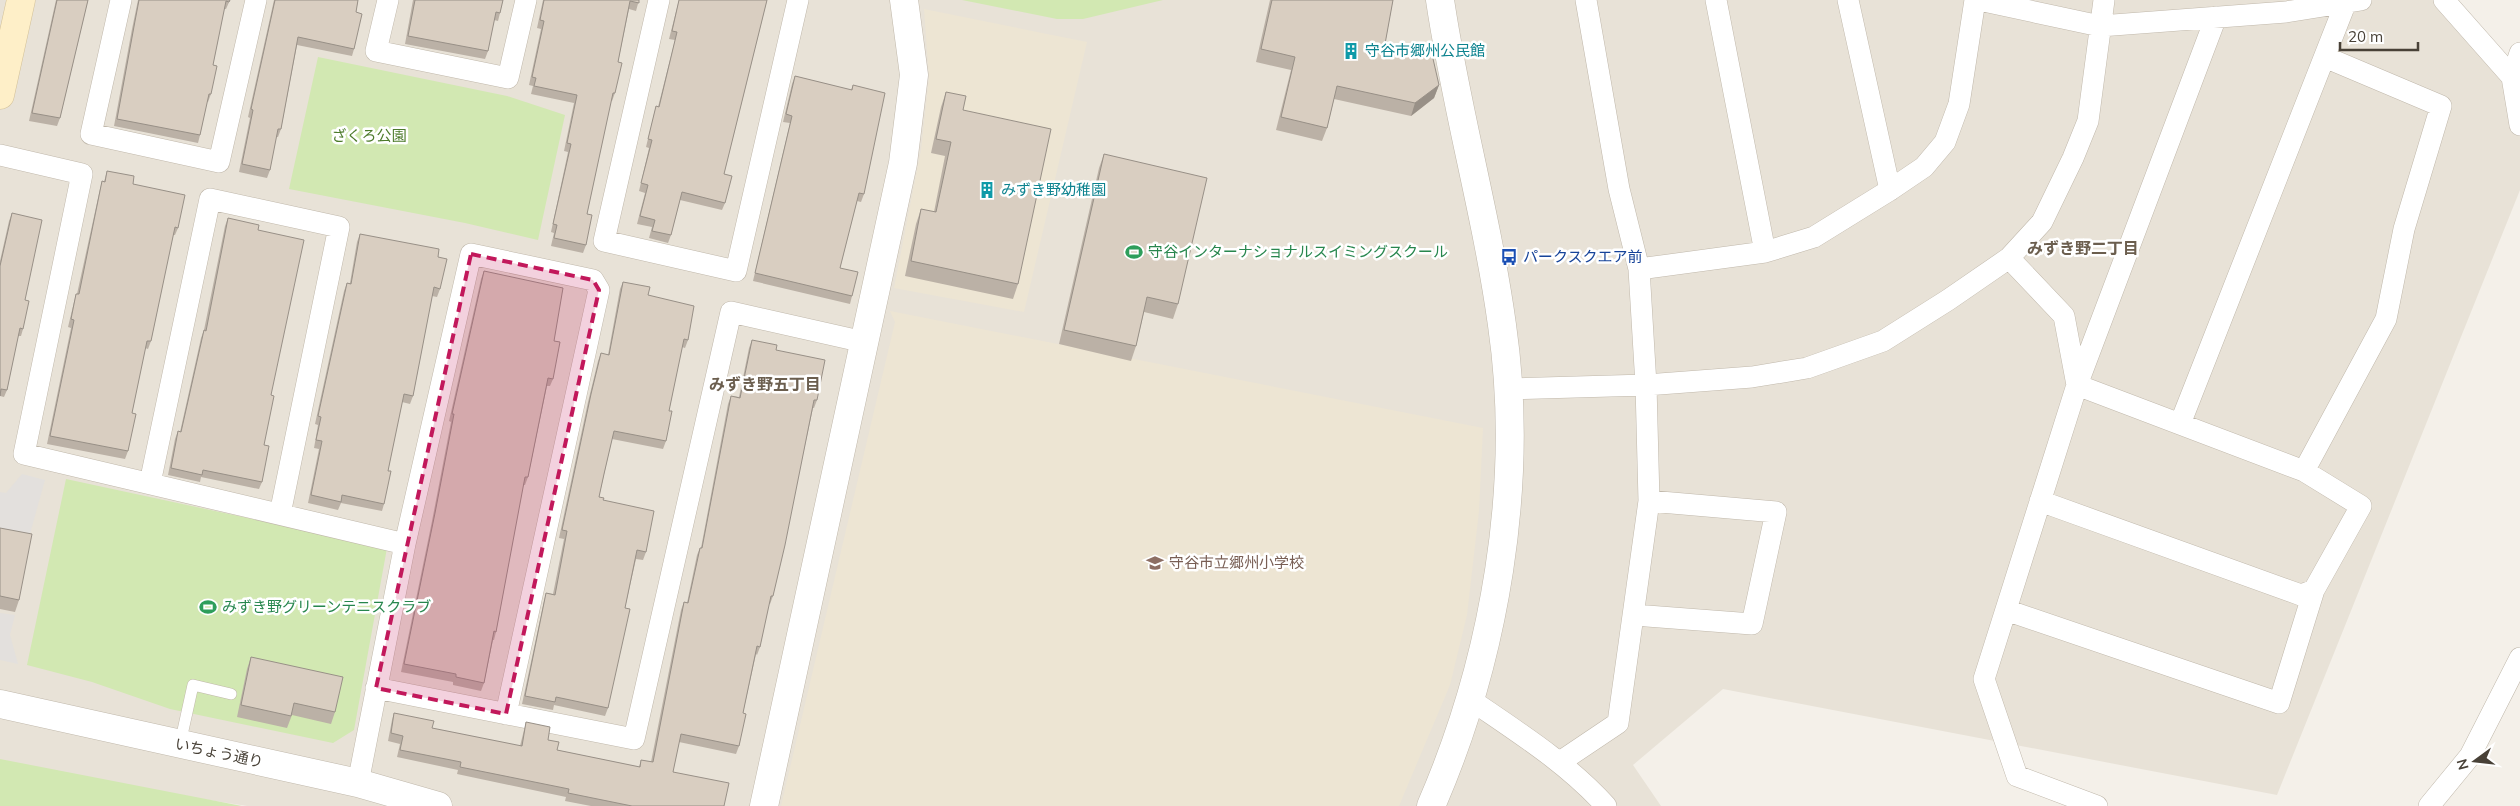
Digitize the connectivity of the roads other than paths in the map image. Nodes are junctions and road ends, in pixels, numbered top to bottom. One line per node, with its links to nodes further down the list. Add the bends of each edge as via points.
1 (21, 0): 23 (main road)
2 (121, 0): 3 (street, via 91,134 219,162)
3 (256, 0)
4 (388, 0): 5 (street, via 376,50 508,78)
5 (526, 0)
6 (659, 0): 7 (street, via 604,241 736,271)
7 (798, 0)
8 (904, 0): 30 (street, via 914,75 910,120)
9 (1440, 0): 33 (street, via 1492,265)
10 (1586, 0): 29 (street, via 1619,189)
11 (1716, 0): 27 (street)
12 (1848, 0): 26 (street)
13 (1975, 0): 26 (street, via 1959,104 1945,142 1924,167)
14 (1979, 0): 19 (street)
15 (2104, 0): 19 (street)
16 (2444, 0): 22 (street)
17 (2354, 1): 18 (street, via 2286,12); 21 (street)
18 (2216, 17): 19 (street); 32 (street)
19 (2100, 26): 28 (street, via 2088,121 2042,222)
20 (2520, 53): 22 (street)
21 (2325, 57): 34 (street); 35 (street, via 2441,106 2404,229 2386,319)
22 (2512, 77): 24 (street)
23 (0, 95)
24 (2520, 125)
25 (0, 155): 36 (street, via 82,174 24,454)
26 (1890, 190): 27 (street, via 1814,236)
27 (1765, 252): 29 (street)
28 (2009, 258): 31 (street, via 1883,341 1807,368 1752,377); 32 (street, via 2064,316)
29 (1640, 269): 31 (street)
30 (864, 342): 49 (street, via 731,312 634,738); 54 (street)
31 (1646, 385): 33 (street); 37 (street)
32 (2076, 385): 34 (street); 38 (street)
33 (1509, 389): 47 (street, via 1510,440 1497,581)
34 (2180, 424): 35 (street)
35 (2304, 471): 41 (street, via 2361,506)
36 (150, 483): 39 (street); 39 (street, via 210,199 339,227)
37 (1649, 501): 43 (street); 43 (street, via 1776,512 1752,624)
38 (2040, 501): 41 (street, via 2301,595); 42 (street)
39 (280, 514): 40 (street)
40 (405, 544): 45 (street); 49 (street, via 470,254 593,280 599,290)
41 (2314, 590): 42 (street, via 2279,704)
42 (2006, 610): 57 (street, via 1984,679 2017,776)
43 (1634, 615): 51 (street, via 1618,722)
44 (2520, 658): 58 (street, via 2470,756)
45 (376, 688): 49 (street); 52 (street)
46 (231, 694): 50 (lane, via 193,685)
47 (1471, 700): 51 (street); 55 (street)
48 (0, 704): 50 (street, いちょう通り)
49 (506, 714)
50 (180, 744): 52 (street, いちょう通り)
51 (1560, 762): 56 (street)
52 (358, 783): 53 (street, いちょう通り)
53 (438, 806)
54 (764, 806)
55 (1431, 806)
56 (1606, 806)
57 (2097, 806)
58 (2429, 806)

